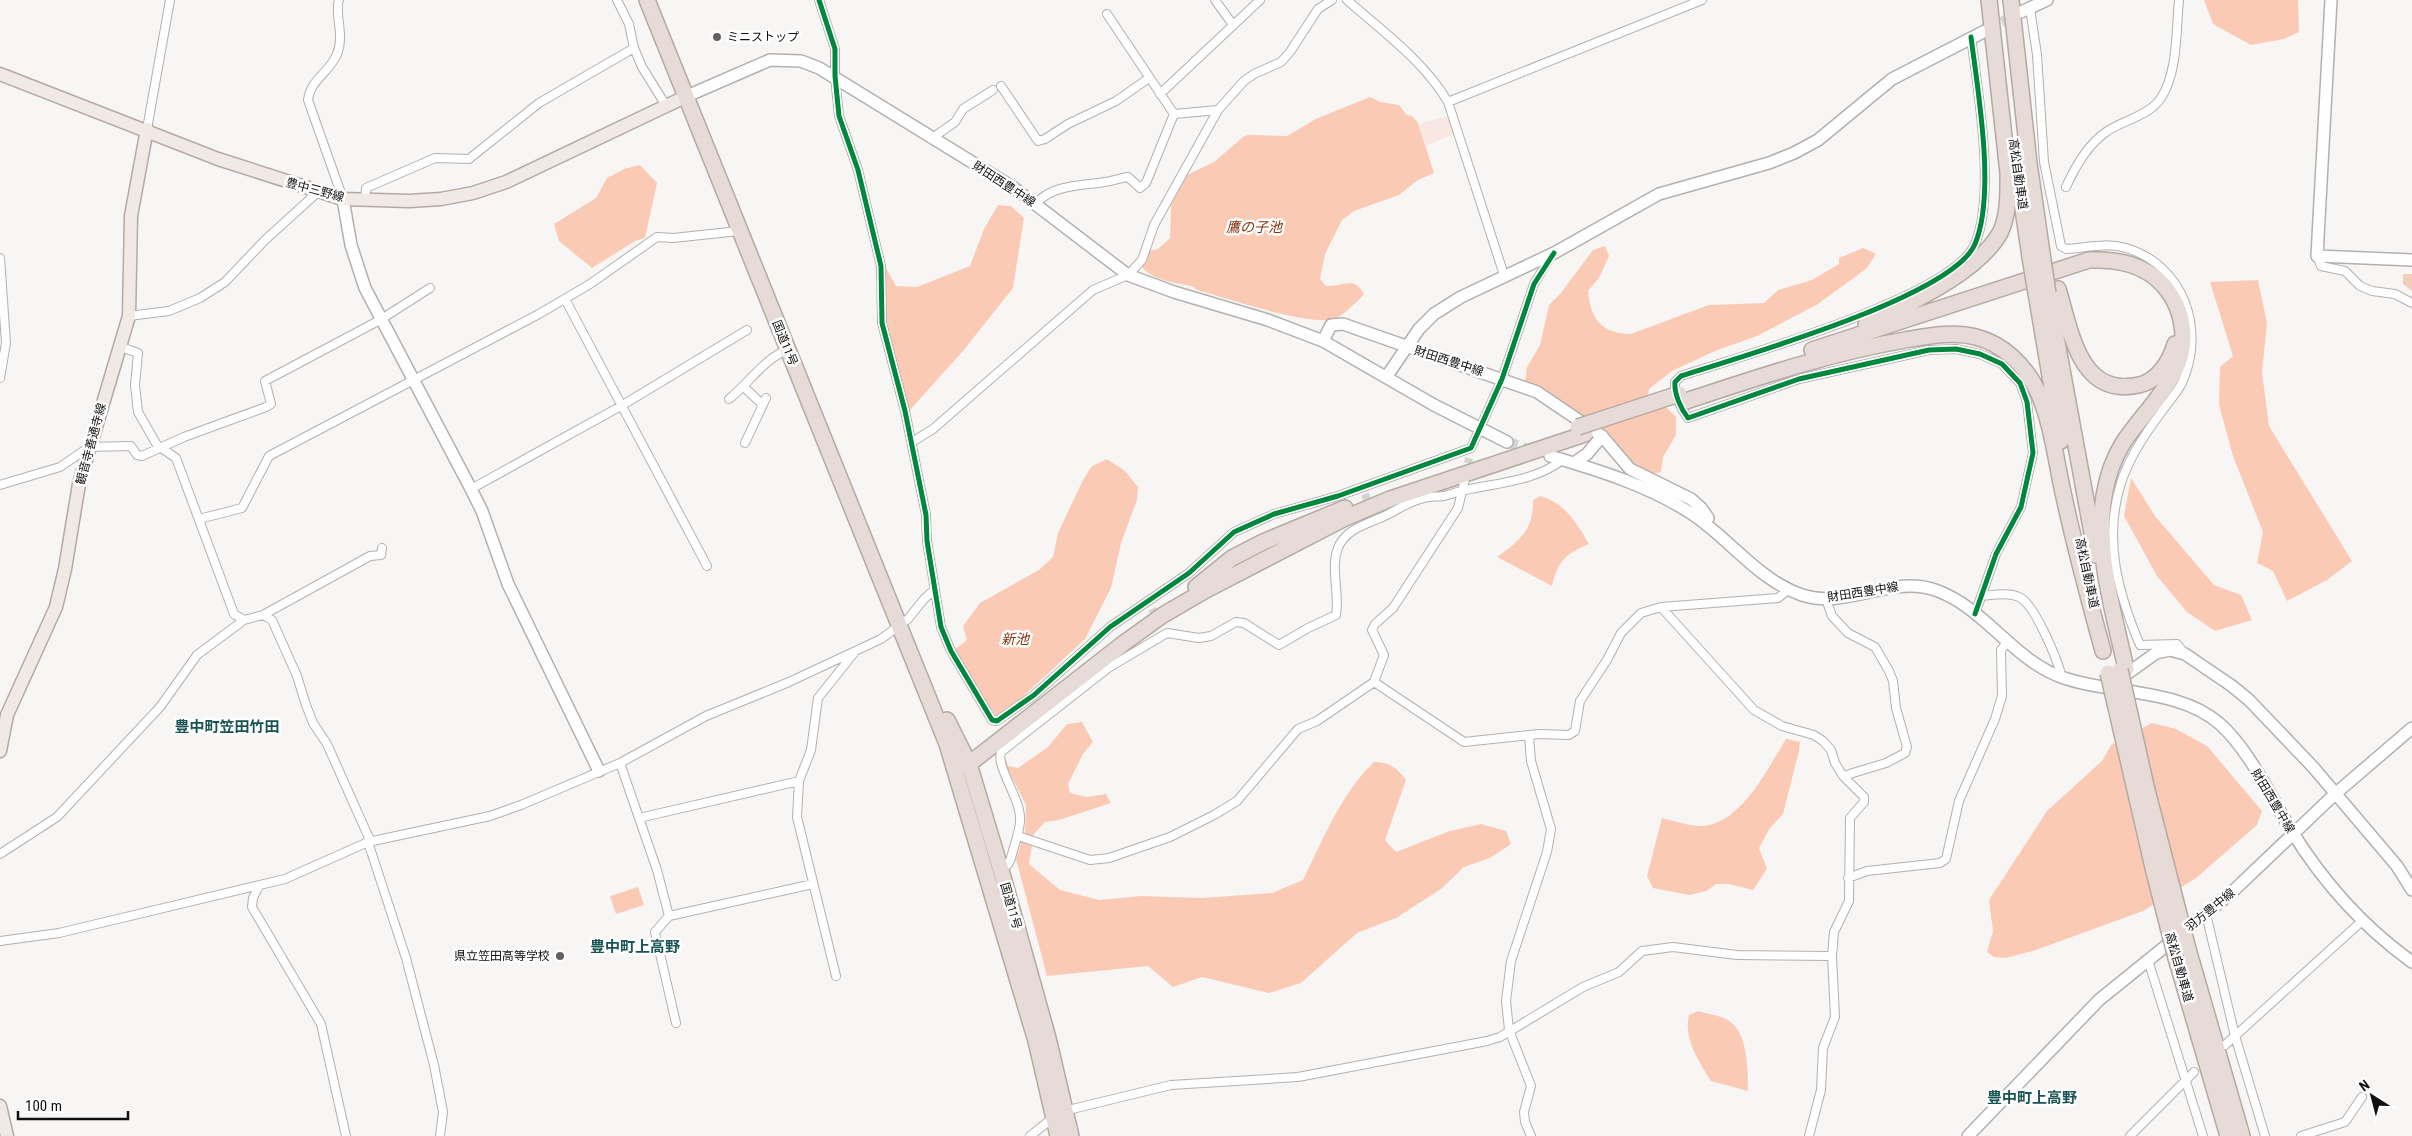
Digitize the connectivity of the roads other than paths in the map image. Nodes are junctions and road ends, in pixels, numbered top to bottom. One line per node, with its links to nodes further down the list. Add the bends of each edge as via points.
1 (170, 0): 34 (street)
2 (339, 0): 38 (street, via 342,32 338,54 309,90 308,100)
3 (617, 0): 22 (street, via 629,24)
4 (647, 0): 29 (highway, 国道11号)
5 (819, 0): 24 (street, via 835,49)
6 (1215, 0): 19 (street)
7 (1260, 0): 19 (street)
8 (1332, 0): 32 (street, via 1318,9 1281,62 1244,81)
9 (1347, 0): 30 (street, via 1427,73)
10 (1702, 0): 30 (street)
11 (1989, 0): 61 (highway, via 2008,173 2008,198 2000,232 1982,255 1957,276)
12 (1996, 0): 43 (highway, 高松自動車道, via 2016,165)
13 (2011, 0): 43 (highway, 高松自動車道)
14 (2047, 0): 17 (main road)
15 (2179, 0): 36 (street, via 2169,80 2162,97 2146,111 2092,142)
16 (2330, 0): 44 (main road)
17 (2026, 10): 105 (street, via 2036,55 2044,162 2061,246 2066,249 2110,245 2142,255 2173,279 2188,309 2193,348 2188,368 2180,386 2128,465 2116,504 2112,543 2119,588 2140,645 2177,644)
18 (1107, 14): 25 (street)
19 (1233, 25): 28 (street)
20 (1985, 31): 21 (main road)
21 (1971, 37): 42 (main road, via 1892,79 1818,140 1794,153 1659,194); 91 (street, via 1980,113 1984,196 1975,246 1959,265 1894,301 1841,324 1682,376 1675,382 1674,389 1688,418 1799,379 1929,350 1956,349 1980,354 2002,364 2020,383 2027,402 2033,453 2021,507 1996,554)
22 (634, 48): 31 (street); 39 (street, via 539,102 469,159 435,158 366,188)
23 (0, 74): 34 (main road, 豊中三野線)
24 (835, 76): 29 (main road, 財田西豊中線, via 800,61 770,60); 35 (main road, 財田西豊中線); 71 (street, via 839,116 858,170 881,266 882,323)
25 (1149, 78): 26 (street, via 1116,101 1038,141); 28 (street)
26 (1001, 86)
27 (993, 90): 35 (street, via 963,109 955,122)
28 (1160, 94): 33 (street)
29 (686, 96): 31 (main road, 豊中三野線); 41 (highway, 国道11号)
30 (1448, 102): 48 (street)
31 (665, 104): 39 (main road, 豊中三野線, via 506,182 473,193 441,199)
32 (1218, 110): 33 (street); 47 (street, via 1154,225 1142,260)
33 (1174, 114): 40 (street, via 1140,188 1128,177 1085,186 1065,186)
34 (147, 129): 37 (main road, 豊中三野線, via 226,162); 53 (main road, 観音寺善通寺線, via 131,216)
35 (931, 139): 40 (main road, 財田西豊中線)
36 (2066, 188)
37 (318, 192): 38 (main road, 豊中三野線); 53 (street, via 225,282 169,312)
38 (343, 199): 39 (main road, 豊中三野線); 54 (main road, via 357,268)
39 (365, 200)
40 (1035, 204): 47 (main road, 財田西豊中線)
41 (739, 231): 51 (street, via 657,238); 60 (highway, 国道11号)
42 (1554, 253): 48 (main road); 65 (street, via 1534,284)
43 (2041, 253): 50 (highway, 高松自動車道, bridge)
44 (2317, 256): 46 (main road); 52 (street, via 2321,266 2345,271 2360,286 2395,294)
45 (0, 258): 57 (street)
46 (2412, 260)
47 (1128, 275): 56 (main road, 財田西豊中線); 71 (street, via 1093,290 933,428)
48 (1504, 275): 59 (main road, via 1461,296 1434,314)
49 (430, 288): 54 (street)
50 (2048, 294): 61 (highway, via 2081,358 2093,375 2110,385 2127,388 2143,384 2158,375 2168,363 2175,345 2174,328 2171,312 2161,294 2146,281 2127,272 2107,269 2064,276); 103 (highway, 高松自動車道, via 2067,476); 106 (highway, 高松自動車道)
51 (565, 299): 64 (street); 68 (street)
52 (2412, 303)
53 (129, 316): 58 (main road, 観音寺善通寺線)
54 (380, 320): 64 (main road); 75 (street, via 265,381 271,404 266,407)
55 (747, 330): 68 (street)
56 (1323, 341): 59 (main road, 財田西豊中線, via 1331,325 1343,324); 62 (main road, 財田西豊中線)
57 (3, 343): 63 (street)
58 (121, 347): 74 (main road, 観音寺善通寺線); 75 (street, via 138,353 135,385 138,412)
59 (1406, 347): 62 (main road); 65 (main road, 財田西豊中線)
60 (788, 350): 66 (street, via 773,356); 99 (highway, 国道11号)
61 (1813, 355): 103 (highway, via 1961,334 1992,343 2018,362 2038,391 2046,416); 106 (highway, via 2089,260 2123,262 2138,267 2159,281 2169,292 2181,319 2184,335 2182,355 2167,386 2114,460 2104,497 2102,543); 114 (highway, via 1581,430 1345,518 1163,615)
62 (1386, 376): 69 (main road, 財田西豊中線)
63 (0, 378)
64 (413, 379): 83 (main road); 85 (street, via 268,456 242,508)
65 (1502, 379): 69 (street); 70 (main road, 財田西豊中線, via 1537,392)
66 (744, 387): 67 (street); 73 (street, via 764,401)
67 (729, 399)
68 (622, 406): 83 (street); 88 (street)
69 (1479, 429): 72 (main road, 財田西豊中線); 76 (street)
70 (1602, 436): 80 (main road, via 1587,454); 86 (main road, 財田西豊中線, via 1630,469 1691,499 1708,518)
71 (912, 442): 89 (street, via 926,515)
72 (1507, 442)
73 (745, 443)
74 (89, 447): 75 (street, via 131,446 137,455 142,456); 82 (street, via 60,467); 112 (main road, 観音寺善通寺線, via 56,607 7,715)
75 (161, 448): 85 (street, via 176,458)
76 (1471, 448): 78 (street); 93 (street, via 1363,490 1274,514 1234,532 1189,573)
77 (1550, 456): 79 (main road, 財田西豊中線)
78 (1469, 458)
79 (1562, 460): 80 (main road, 財田西豊中線); 84 (street, via 1552,468 1520,478)
80 (1574, 463): 86 (main road, 財田西豊中線, via 1668,499)
81 (1465, 479): 84 (street)
82 (0, 485)
83 (471, 489): 115 (main road, via 508,584)
84 (1462, 490): 101 (street, via 1404,505 1373,517 1348,534 1335,556 1336,615 1279,645 1244,623 1236,622 1200,638); 108 (street, via 1453,516 1393,608 1372,630 1384,655)
85 (199, 519): 98 (street, via 234,614)
86 (1705, 523): 90 (main road, 財田西豊中線, via 1758,569)
87 (382, 548): 97 (street, via 381,555 370,556)
88 (707, 566)
89 (934, 590): 93 (street, via 941,627 951,651 992,720 997,721 1034,695 1110,627); 99 (street, via 908,619)
90 (1788, 590): 92 (main road, 財田西豊中線); 94 (street, via 1778,598)
91 (1981, 596): 96 (street); 107 (street, via 2014,595 2027,602 2058,658)
92 (1826, 599): 96 (main road, 財田西豊中線, via 1914,584 1938,591); 116 (street, via 1832,616 1848,633 1875,648 1889,671 1894,681 1896,708 1907,747 1905,753 1886,762)
93 (1147, 601): 95 (street)
94 (1661, 607): 111 (street, via 1641,613 1621,633 1580,701 1576,731); 116 (street, via 1754,710 1782,726 1814,735 1823,741)
95 (1152, 609)
96 (1975, 614): 102 (main road, 財田西豊中線)
97 (263, 615): 98 (street); 122 (street, via 272,620 298,676 313,723 327,744 356,805)
98 (244, 620): 123 (street, via 197,656 160,708 57,817)
99 (899, 624): 104 (street, via 881,639); 114 (highway, 国道11号, via 924,686)
100 (1161, 625): 101 (street)
101 (1166, 633): 121 (street, via 1108,668 1002,752 1000,764 1020,811)
102 (2008, 641): 107 (main road, 財田西豊中線, via 2043,669); 125 (street, via 2001,650 2002,696 1959,801 1946,859 1940,863 1867,871)
103 (2103, 651): 106 (highway, 高松自動車道)
104 (855, 652): 113 (street, via 706,716); 117 (street, via 818,698 811,750)
105 (2185, 654): 109 (main road, via 2170,650 2156,653); 118 (main road, via 2249,700)
106 (2118, 671): 133 (highway, 高松自動車道, bridge, via 2138,807); 133 (highway, 高松自動車道, bridge, via 2141,737 2146,786)
107 (2062, 678): 109 (main road, 財田西豊中線)
108 (1374, 682): 111 (street, via 1464,742); 121 (street, via 1317,721 1298,728 1237,800 1170,837 1109,858 1090,860)
109 (2106, 688): 120 (main road, 財田西豊中線, via 2183,703 2221,725 2244,752)
110 (2412, 728): 118 (main road, 羽方豊中線)
111 (1529, 736): 139 (street, via 1531,761 1551,829 1547,852 1511,961 1506,1002)
112 (0, 751)
113 (620, 763): 115 (street); 119 (street)
114 (964, 763): 124 (highway, 国道11号); 146 (highway, 国道11号, via 1036,1041)
115 (599, 771): 122 (street, via 490,816)
116 (1843, 776): 125 (street, via 1864,797 1864,802 1850,818)
117 (799, 781): 119 (street); 126 (street, via 797,817)
118 (2335, 794): 120 (main road, 羽方豊中線); 128 (main road, via 2397,866)
119 (639, 818): 130 (street)
120 (2293, 834): 129 (main road, 羽方豊中線, via 2257,871); 131 (main road, 財田西豊中線, via 2326,882)
121 (1019, 836): 124 (street, via 1010,864)
122 (368, 842): 127 (street, via 285,879); 149 (street, via 406,958 434,1065 443,1112)
123 (0, 854)
124 (1001, 870): 146 (highway, 国道11号, via 1045,1029)
125 (1848, 878): 134 (street, via 1849,901 1834,932)
126 (813, 884): 130 (street); 137 (street)
127 (259, 886): 132 (street, via 59,933); 148 (street, via 252,907 321,1024)
128 (2412, 890)
129 (2206, 914): 135 (main road, 羽方豊中線); 140 (street)
130 (669, 916): 138 (street, via 655,932)
131 (2362, 921): 136 (main road, 財田西豊中線); 140 (street)
132 (0, 941)
133 (2182, 954): 158 (highway, 高松自動車道); 159 (highway, 高松自動車道)
134 (1832, 956): 139 (street, via 1737,955 1673,947 1642,951 1619,972 1583,987); 154 (street, via 1835,1017 1823,1048 1821,1090)
135 (2148, 960): 143 (street); 155 (main road, 羽方豊中線, via 2094,1005)
136 (2412, 962)
137 (836, 976)
138 (676, 1023)
139 (1509, 1030): 146 (street, via 1487,1041 1298,1077 1171,1085); 153 (street, via 1530,1086 1524,1112)
140 (2235, 1036): 141 (street); 160 (street)
141 (2224, 1045)
142 (2194, 1072): 143 (street)
143 (2186, 1080): 156 (street); 157 (street)
144 (2362, 1097): 161 (street, via 2345,1122)
145 (0, 1106): 147 (main road)
146 (1059, 1114): 150 (street); 151 (highway, 国道11号); 152 (highway, 国道11号)
147 (7, 1136)
148 (346, 1136)
149 (440, 1136)
150 (1030, 1136)
151 (1058, 1136)
152 (1071, 1136)
153 (1531, 1136)
154 (1810, 1136)
155 (1968, 1136)
156 (2130, 1136)
157 (2203, 1136)
158 (2228, 1136)
159 (2242, 1136)
160 (2265, 1136)
161 (2302, 1136)

